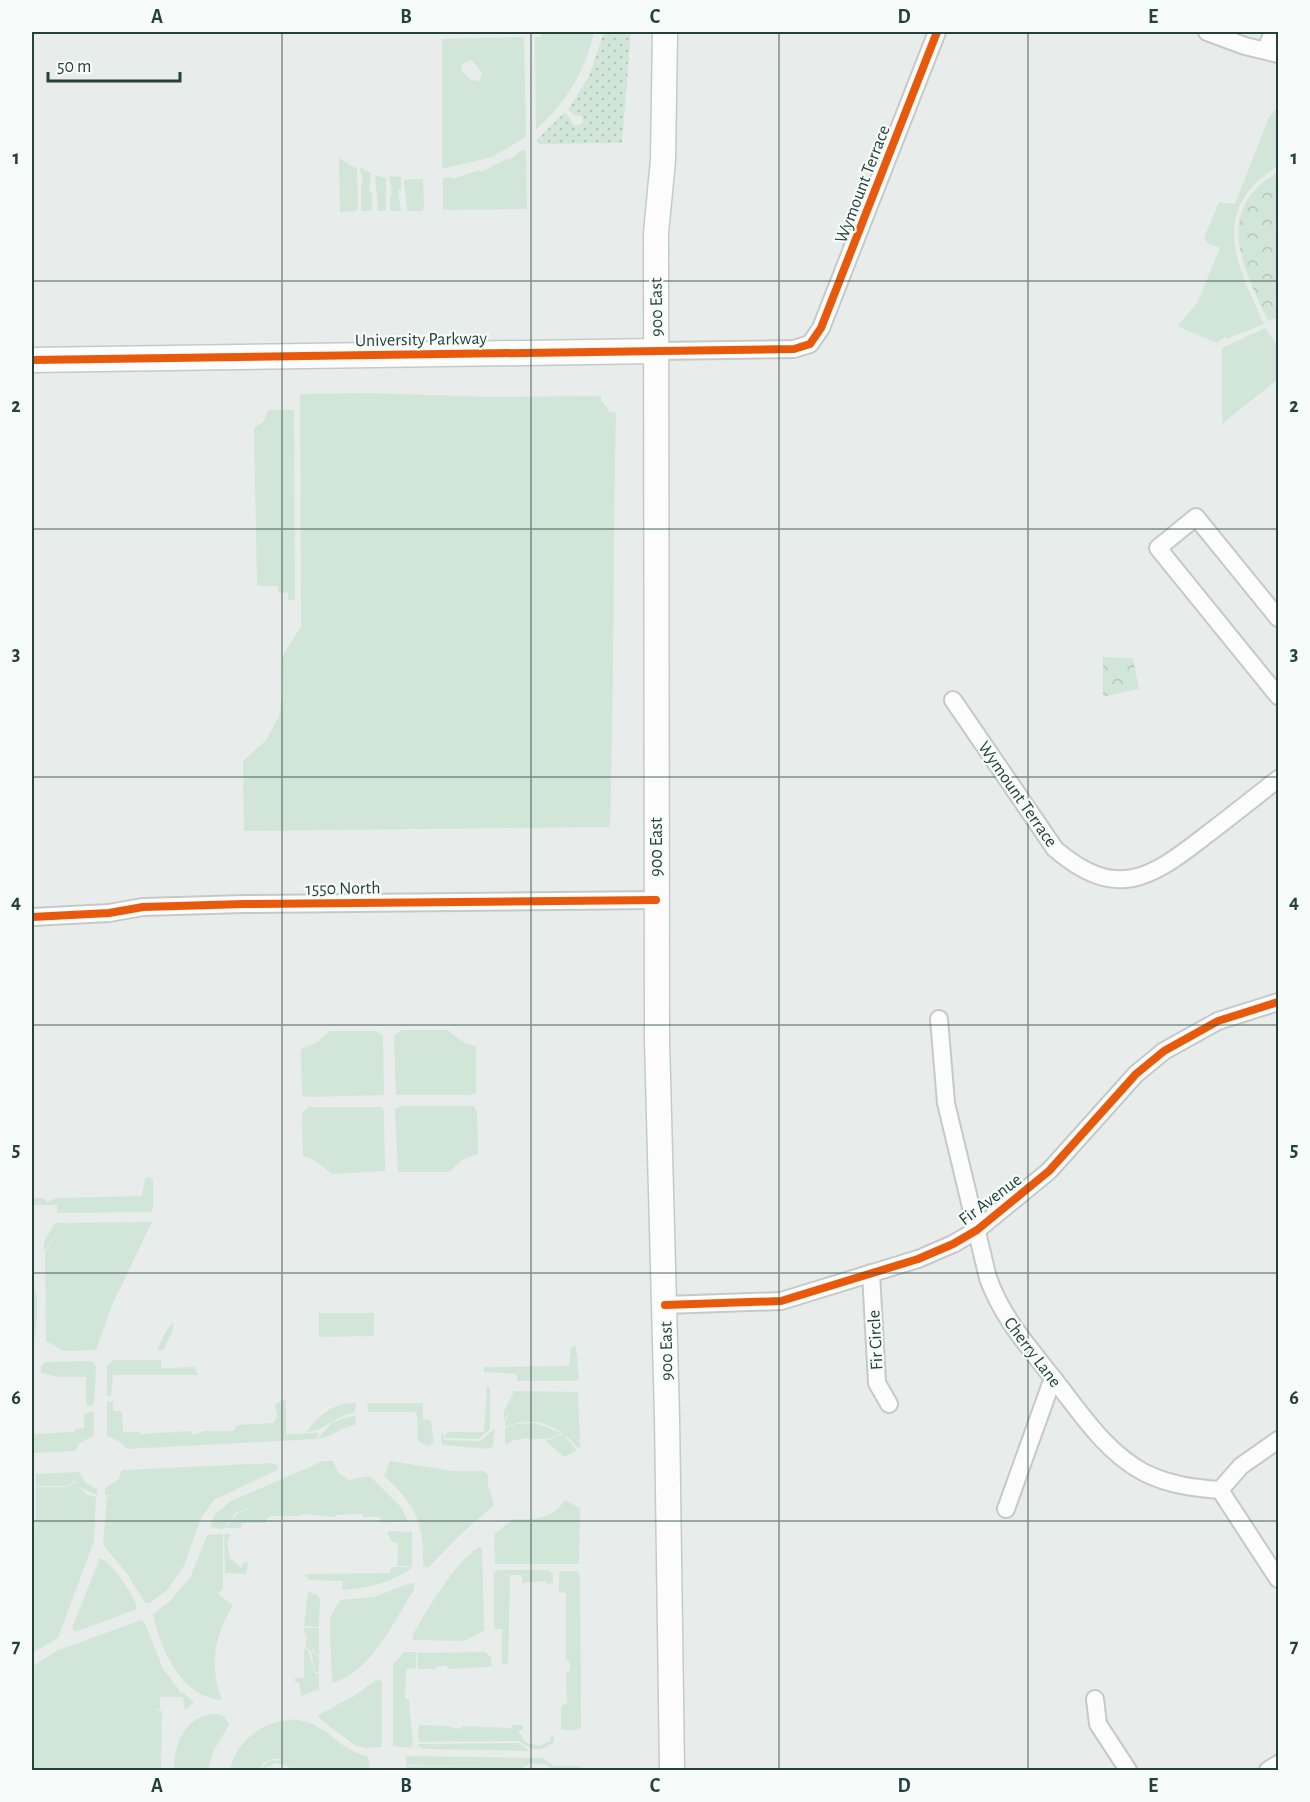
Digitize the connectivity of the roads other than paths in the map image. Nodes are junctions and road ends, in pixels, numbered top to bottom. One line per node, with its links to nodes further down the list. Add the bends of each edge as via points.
1 (665, 32): 7 (main road, 900 East, via 663,160 656,233)
2 (938, 32): 6 (street, Wymount Terrace, via 828,313)
3 (1207, 32): 5 (street)
4 (1273, 32): 5 (street)
5 (1272, 52)
6 (810, 344): 7 (street, University Parkway, via 794,349)
7 (657, 351): 8 (main road, University Parkway); 13 (main road, 900 East)
8 (32, 360)
9 (1278, 618): 10 (street, via 1196,517 1158,548)
10 (1278, 696)
11 (953, 700): 12 (street, Wymount Terrace, via 1055,849 1077,868 1100,877 1124,879 1156,872)
12 (1278, 779)
13 (656, 900): 14 (street, 1550 North, via 244,904 143,907); 19 (main road, 900 East)
14 (32, 917)
15 (1278, 1002): 17 (street, Fir Avenue, via 1218,1022 1164,1051 1136,1074 1049,1171)
16 (939, 1019): 17 (street, Cherry Lane, via 946,1103)
17 (977, 1230): 18 (street, Fir Avenue, via 918,1259); 20 (street, Cherry Lane, via 998,1305)
18 (871, 1273): 19 (street, Fir Avenue, via 781,1301); 21 (street, Fir Circle, via 877,1383)
19 (664, 1305): 28 (main road, 900 East)
20 (1053, 1378): 23 (street, Cherry Lane, via 1119,1457 1175,1486); 24 (street)
21 (889, 1404)
22 (1278, 1440): 23 (street, via 1241,1466)
23 (1220, 1490): 25 (street)
24 (1005, 1509)
25 (1278, 1579)
26 (1095, 1699): 29 (street, via 1098,1724)
27 (1278, 1764): 30 (street)
28 (672, 1770)
29 (1128, 1770)
30 (1268, 1770)

